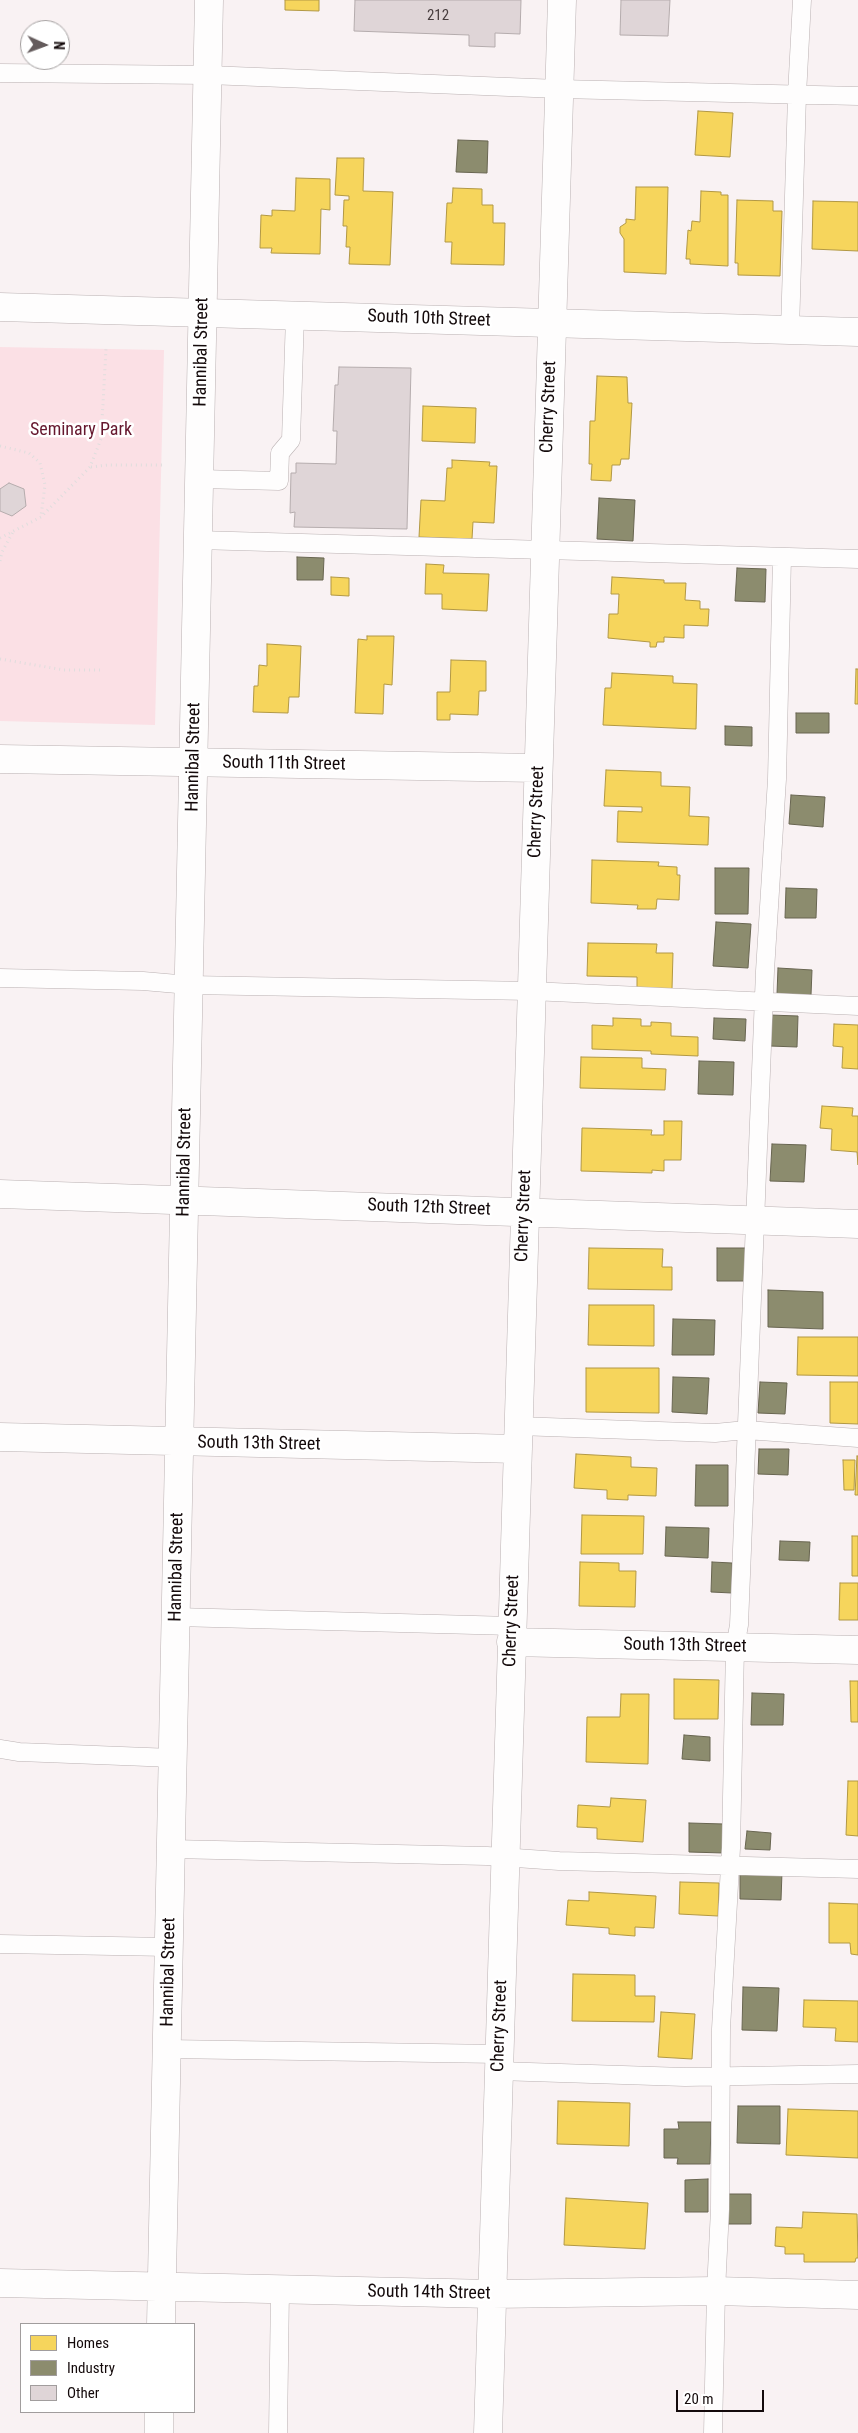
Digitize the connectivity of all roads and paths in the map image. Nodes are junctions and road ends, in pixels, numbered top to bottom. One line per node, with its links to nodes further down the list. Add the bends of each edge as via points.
1 (209, 0): 5 (street, Hannibal Street)
2 (562, 0): 6 (street, Cherry Street)
3 (802, 0): 7 (lane)
4 (0, 73): 5 (lane)
5 (208, 76): 6 (lane); 10 (street, Hannibal Street)
6 (559, 89): 7 (lane); 12 (street, Cherry Street)
7 (796, 95): 8 (lane); 13 (lane)
8 (858, 96)
9 (0, 307): 10 (street, South 10th Street)
10 (203, 313): 11 (street, South 10th Street); 19 (street, Hannibal Street)
11 (296, 316): 12 (street, South 10th Street); 19 (lane, via 291,440 280,453 280,481)
12 (552, 323): 13 (street, South 10th Street); 24 (street, Cherry Street)
13 (790, 330): 14 (street, South 10th Street)
14 (858, 332)
15 (106, 349): 18 (path, via 101,439)
16 (0, 446): 20 (path, via 29,452 40,463 45,484)
17 (163, 465): 18 (path)
18 (90, 467): 20 (path)
19 (200, 479): 23 (street, Hannibal Street)
20 (41, 517): 21 (path)
21 (14, 530): 22 (path); 27 (path)
22 (0, 538)
23 (198, 540): 24 (lane); 31 (street, Hannibal Street)
24 (545, 551): 25 (lane); 32 (street, Cherry Street)
25 (782, 557): 26 (lane); 36 (lane, via 776,779)
26 (858, 559)
27 (0, 561)
28 (0, 659): 29 (path, via 64,670)
29 (100, 670)
30 (0, 759): 31 (street, South 11th Street)
31 (194, 763): 32 (street, South 11th Street); 34 (street, Hannibal Street)
32 (538, 768): 35 (street, Cherry Street)
33 (0, 978): 34 (lane)
34 (189, 985): 35 (lane); 39 (street, Hannibal Street)
35 (531, 991): 36 (lane); 40 (street, Cherry Street)
36 (764, 1002): 37 (lane); 41 (lane)
37 (858, 1006)
38 (0, 1194): 39 (street, South 12th Street)
39 (185, 1199): 40 (street, South 12th Street); 47 (street, Hannibal Street)
40 (524, 1211): 41 (street, South 12th Street); 45 (street, Cherry Street)
41 (756, 1220): 42 (street, South 12th Street); 43 (lane)
42 (858, 1224)
43 (746, 1430): 45 (lane); 46 (lane); 50 (lane, via 739,1624)
44 (0, 1437): 47 (street, South 13th Street)
45 (518, 1438): 47 (street, South 13th Street); 49 (street, Cherry Street)
46 (858, 1438)
47 (180, 1442): 48 (street, Hannibal Street)
48 (176, 1617): 49 (lane); 53 (street, Hannibal Street)
49 (512, 1634): 50 (street, South 13th Street); 55 (street, Cherry Street)
50 (735, 1647): 51 (street, South 13th Street); 56 (lane)
51 (858, 1650)
52 (0, 1749): 53 (lane)
53 (173, 1758): 54 (street, Hannibal Street)
54 (171, 1849): 55 (lane); 59 (street, Hannibal Street)
55 (505, 1857): 56 (lane); 61 (street, Cherry Street)
56 (730, 1866): 57 (lane); 63 (lane)
57 (858, 1869)
58 (0, 1944): 59 (lane)
59 (169, 1947): 60 (street, Hannibal Street)
60 (167, 2049): 61 (lane); 65 (street, Hannibal Street)
61 (499, 2062): 63 (lane); 68 (street, Cherry Street)
62 (858, 2074): 63 (lane)
63 (721, 2077): 67 (lane)
64 (0, 2283): 65 (street, South 14th Street)
65 (162, 2288): 66 (street, South 14th Street); 70 (street, Hannibal Street)
66 (280, 2290): 68 (street, South 14th Street); 73 (lane)
67 (716, 2291): 68 (street, South 14th Street); 69 (street, South 14th Street); 75 (lane)
68 (492, 2294): 74 (street, Cherry Street)
69 (858, 2295)
70 (162, 2323)
71 (160, 2413): 72 (street)
72 (159, 2433)
73 (278, 2433)
74 (488, 2433)
75 (713, 2433)

